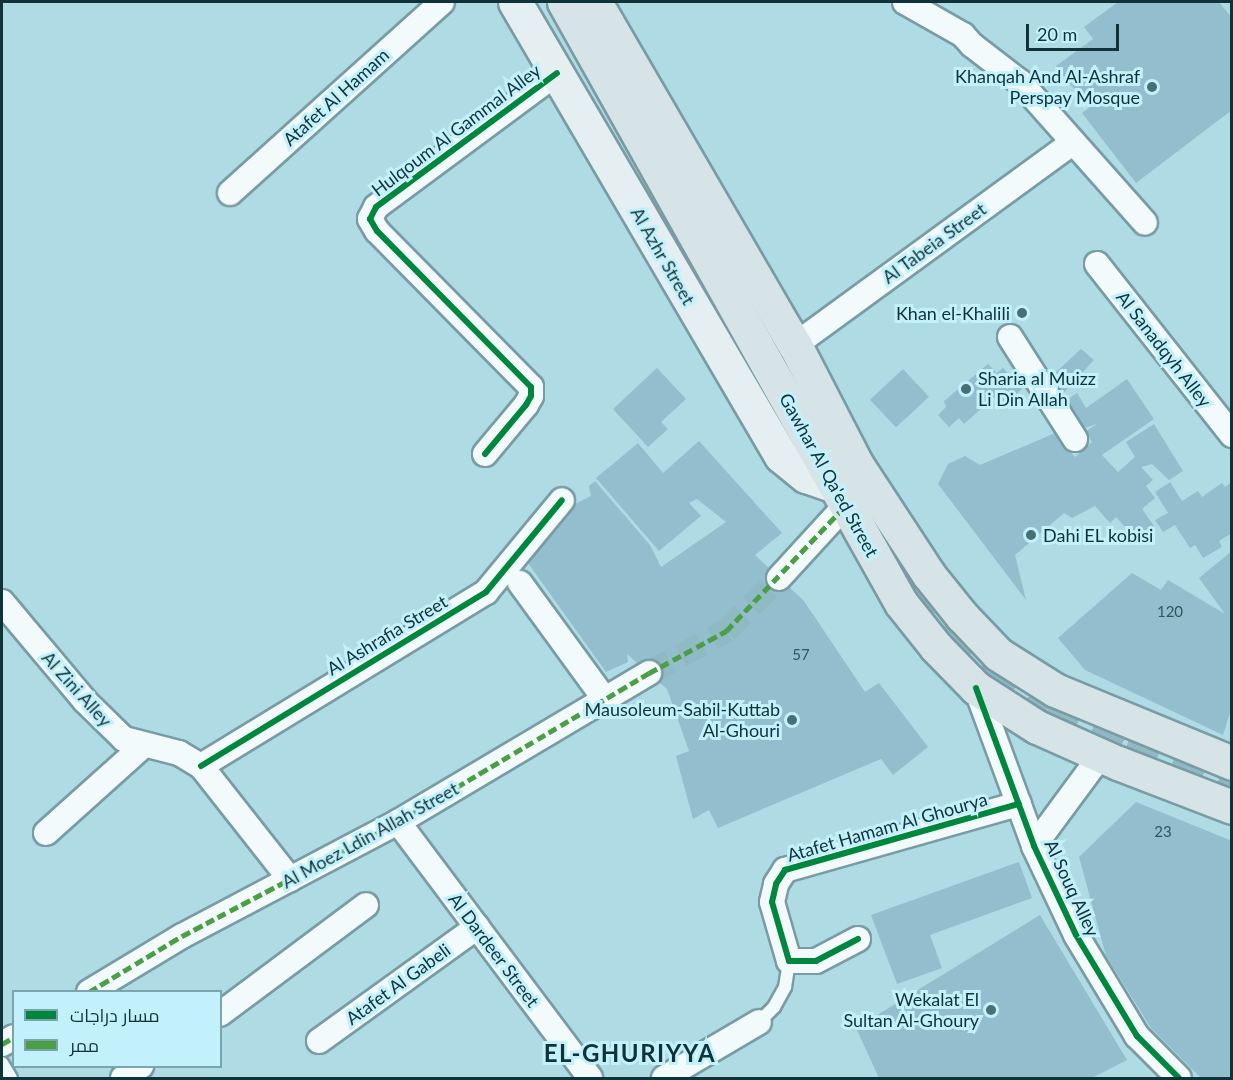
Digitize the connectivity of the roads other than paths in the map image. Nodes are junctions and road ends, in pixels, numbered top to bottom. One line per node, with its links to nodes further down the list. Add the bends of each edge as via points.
1 (442, 2): 10 (street, Atafet Al Hamam)
2 (506, 2): 7 (street)
3 (516, 2): 7 (main road, Al Azhr Street)
4 (564, 2): 18 (main road, Gawhar Al Qa'ed Street)
5 (595, 2): 14 (main road, Gawhar Al Qa'ed Street)
6 (905, 2): 9 (street, via 963,35 1020,82)
7 (535, 35): 8 (main road, Al Azhr Street)
8 (557, 73): 17 (street, Hulqoum Al Gammal Alley, via 376,207 370,219 377,231 531,387 526,405); 18 (main road, Al Azhr Street, via 781,456)
9 (1073, 142): 11 (street); 14 (street, Al Tabeia Street)
10 (230, 193)
11 (1146, 223)
12 (1097, 264): 15 (street, Al Sanadqyh Alley)
13 (1010, 337): 16 (street)
14 (795, 345): 28 (main road, Gawhar Al Qa'ed Street, via 857,465 916,555 962,616 998,654 1055,690)
15 (1232, 435)
16 (1075, 439)
17 (485, 454)
18 (841, 496): 20 (street); 24 (main road, Gawhar Al Qa'ed Street, via 901,603)
19 (562, 500): 29 (street, Al Ashrafia Street, via 486,592)
20 (779, 578)
21 (520, 583): 25 (street)
22 (2, 602): 26 (street, Al Zini Alley, via 85,701 124,739)
23 (649, 674): 25 (street, Al Moez Ldin Allah Street)
24 (976, 688): 27 (main road, Gawhar Al Qa'ed Street, via 1037,727); 30 (street, Al Souq Alley)
25 (606, 700): 32 (street, Al Moez Ldin Allah Street)
26 (144, 745): 29 (street, Al Zini Alley, via 179,753); 33 (street)
27 (1101, 755): 31 (main road, Gawhar Al Qa'ed Street); 34 (street, Al Souq Alley)
28 (1232, 763)
29 (201, 766): 35 (street)
30 (1019, 804): 34 (street, Al Souq Alley); 39 (street, Atafet Hamam Al Ghourya, via 785,870 776,884 772,902)
31 (1232, 807)
32 (398, 822): 35 (street, Al Moez Ldin Allah Street); 37 (street, Al Dardeer Street)
33 (46, 833)
34 (1034, 846): 50 (street, Al Souq Alley, via 1076,935 1137,1036)
35 (290, 879): 40 (street, Al Moez Ldin Allah Street, via 182,936)
36 (366, 905): 41 (street)
37 (477, 927): 43 (street, Atafet Al Gabeli); 48 (street, Al Dardeer Street)
38 (858, 939): 39 (street, via 816,961)
39 (789, 961): 42 (lane, Atafet Hamam Al Ghourya, via 785,987 774,1007)
40 (92, 990)
41 (222, 1013)
42 (759, 1022): 49 (street, Atafet Hamam Al Ghourya)
43 (319, 1041)
44 (2, 1063): 46 (lane)
45 (138, 1068): 47 (street)
46 (11, 1078)
47 (123, 1078)
48 (590, 1078)
49 (664, 1078)
50 (1179, 1078)

